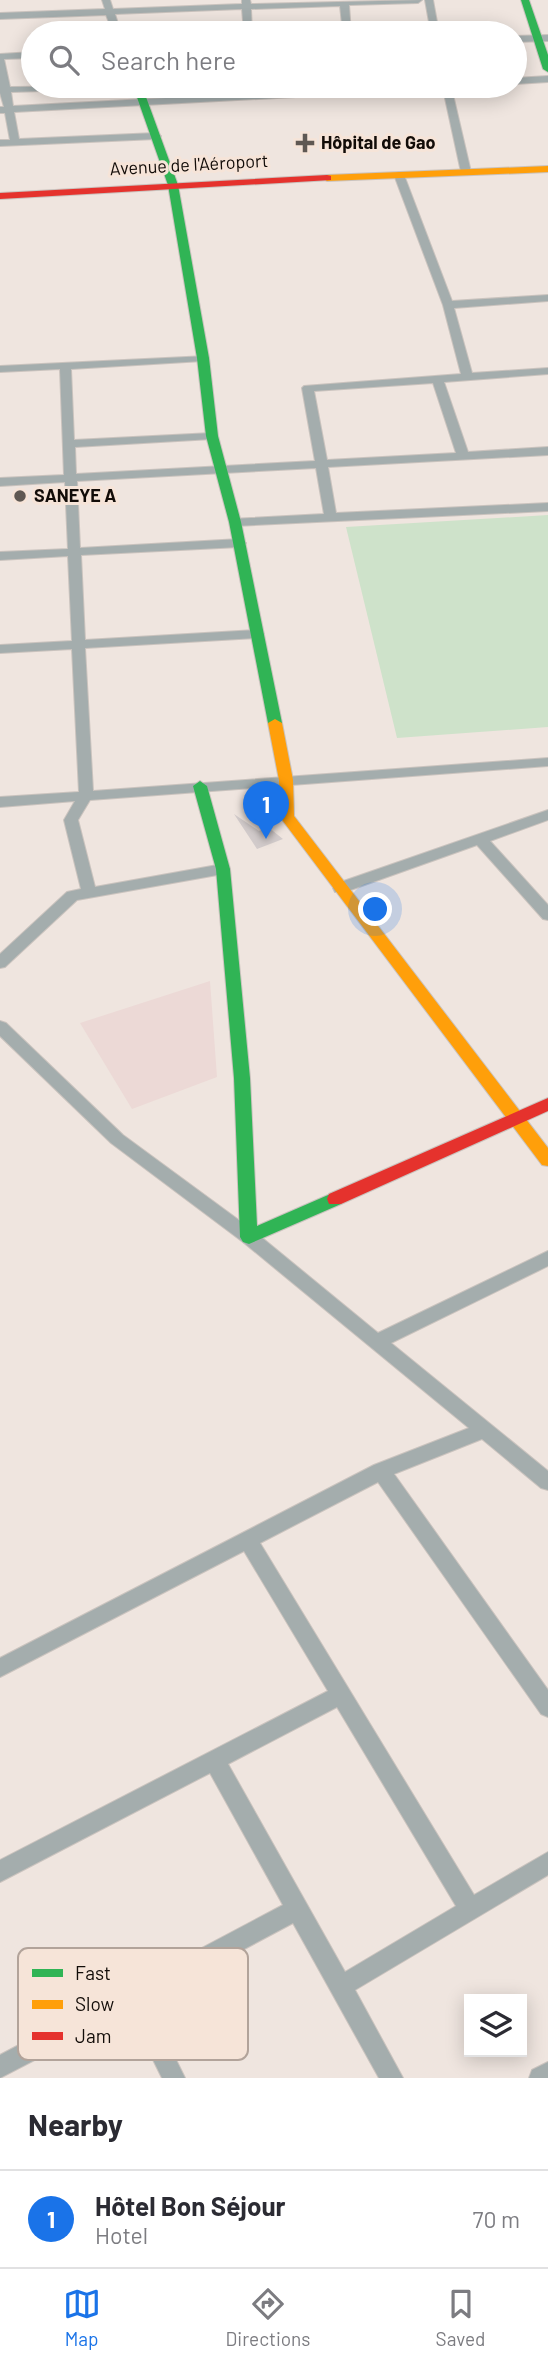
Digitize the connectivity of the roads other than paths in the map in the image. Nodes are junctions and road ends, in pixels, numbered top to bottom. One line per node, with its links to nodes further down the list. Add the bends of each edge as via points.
1 (106, 0): 7 (street)
2 (418, 0): 5 (street)
3 (429, 0): 12 (street)
4 (525, 0): 13 (street)
5 (344, 2): 6 (street); 11 (street)
6 (247, 3): 7 (street); 10 (street)
7 (110, 12): 8 (street); 9 (street)
8 (0, 16)
9 (113, 21)
10 (248, 21)
11 (346, 21)
12 (433, 21)
13 (542, 38): 16 (street)
14 (21, 56): 15 (street)
15 (0, 58): 20 (street)
16 (548, 69)
17 (548, 79): 18 (street)
18 (527, 80)
19 (21, 89): 20 (street)
20 (3, 90): 24 (street)
21 (98, 98): 24 (street)
22 (142, 98): 25 (street)
23 (447, 98): 29 (street)
24 (5, 109): 26 (street)
25 (156, 136): 26 (street); 31 (street)
26 (15, 142): 27 (street)
27 (0, 143)
28 (548, 169): 29 (street, Avenue de l'Aéroport)
29 (466, 172): 30 (street, Avenue de l'Aéroport)
30 (399, 175): 31 (street, Avenue de l'Aéroport); 34 (street)
31 (173, 184): 32 (street, Avenue de l'Aéroport); 35 (street)
32 (0, 196)
33 (548, 298): 34 (street)
34 (448, 305): 39 (street)
35 (203, 358): 36 (street); 41 (street)
36 (65, 366): 37 (street); 42 (street)
37 (0, 369)
38 (548, 371): 39 (street)
39 (468, 377): 40 (street)
40 (437, 379): 44 (street); 45 (street, via 309,388)
41 (212, 436): 42 (street); 46 (street)
42 (69, 444): 47 (street)
43 (548, 451): 44 (street)
44 (463, 456): 45 (street)
45 (322, 465): 46 (street); 50 (street)
46 (219, 471): 47 (street); 51 (street)
47 (71, 479): 48 (street); 53 (street)
48 (0, 482)
49 (548, 507): 50 (street)
50 (331, 517): 51 (street)
51 (235, 522): 52 (street)
52 (240, 543): 53 (street); 55 (street)
53 (75, 552): 54 (street); 56 (street)
54 (0, 556)
55 (257, 634): 56 (street); 59 (street)
56 (79, 645): 57 (street); 61 (street)
57 (0, 649)
58 (548, 762): 59 (street)
59 (286, 780): 60 (street); 66 (street, via 287,817)
60 (200, 786): 61 (street); 65 (street)
61 (86, 795): 62 (street); 67 (street, via 71,820)
62 (0, 802)
63 (548, 815): 64 (street)
64 (480, 839): 66 (street); 68 (street)
65 (223, 869): 67 (street); 74 (street, via 242,1078)
66 (340, 888): 72 (street)
67 (89, 893): 69 (street, via 72,896)
68 (548, 915)
69 (0, 963)
70 (0, 1027): 74 (street, via 117,1139)
71 (548, 1104): 72 (street)
72 (516, 1118): 73 (street); 74 (street)
73 (548, 1160)
74 (249, 1237): 76 (street)
75 (548, 1258): 76 (street)
76 (377, 1340): 77 (street)
77 (486, 1429): 78 (street); 79 (street)
78 (381, 1471): 80 (street); 83 (street)
79 (548, 1482)
80 (248, 1540): 81 (street); 82 (street)
81 (0, 1668)
82 (341, 1695): 84 (street); 88 (street)
83 (548, 1707)
84 (214, 1760): 86 (street); 87 (street)
85 (548, 1863): 88 (street)
86 (0, 1871)
87 (298, 1909): 89 (street); 90 (street)
88 (470, 1909): 90 (street)
89 (224, 1948)
90 (340, 1987): 96 (street)
91 (18, 2057): 93 (street)
92 (165, 2060): 95 (street)
93 (0, 2067)
94 (548, 2073): 97 (street)
95 (174, 2078)
96 (392, 2078)
97 (540, 2078)

